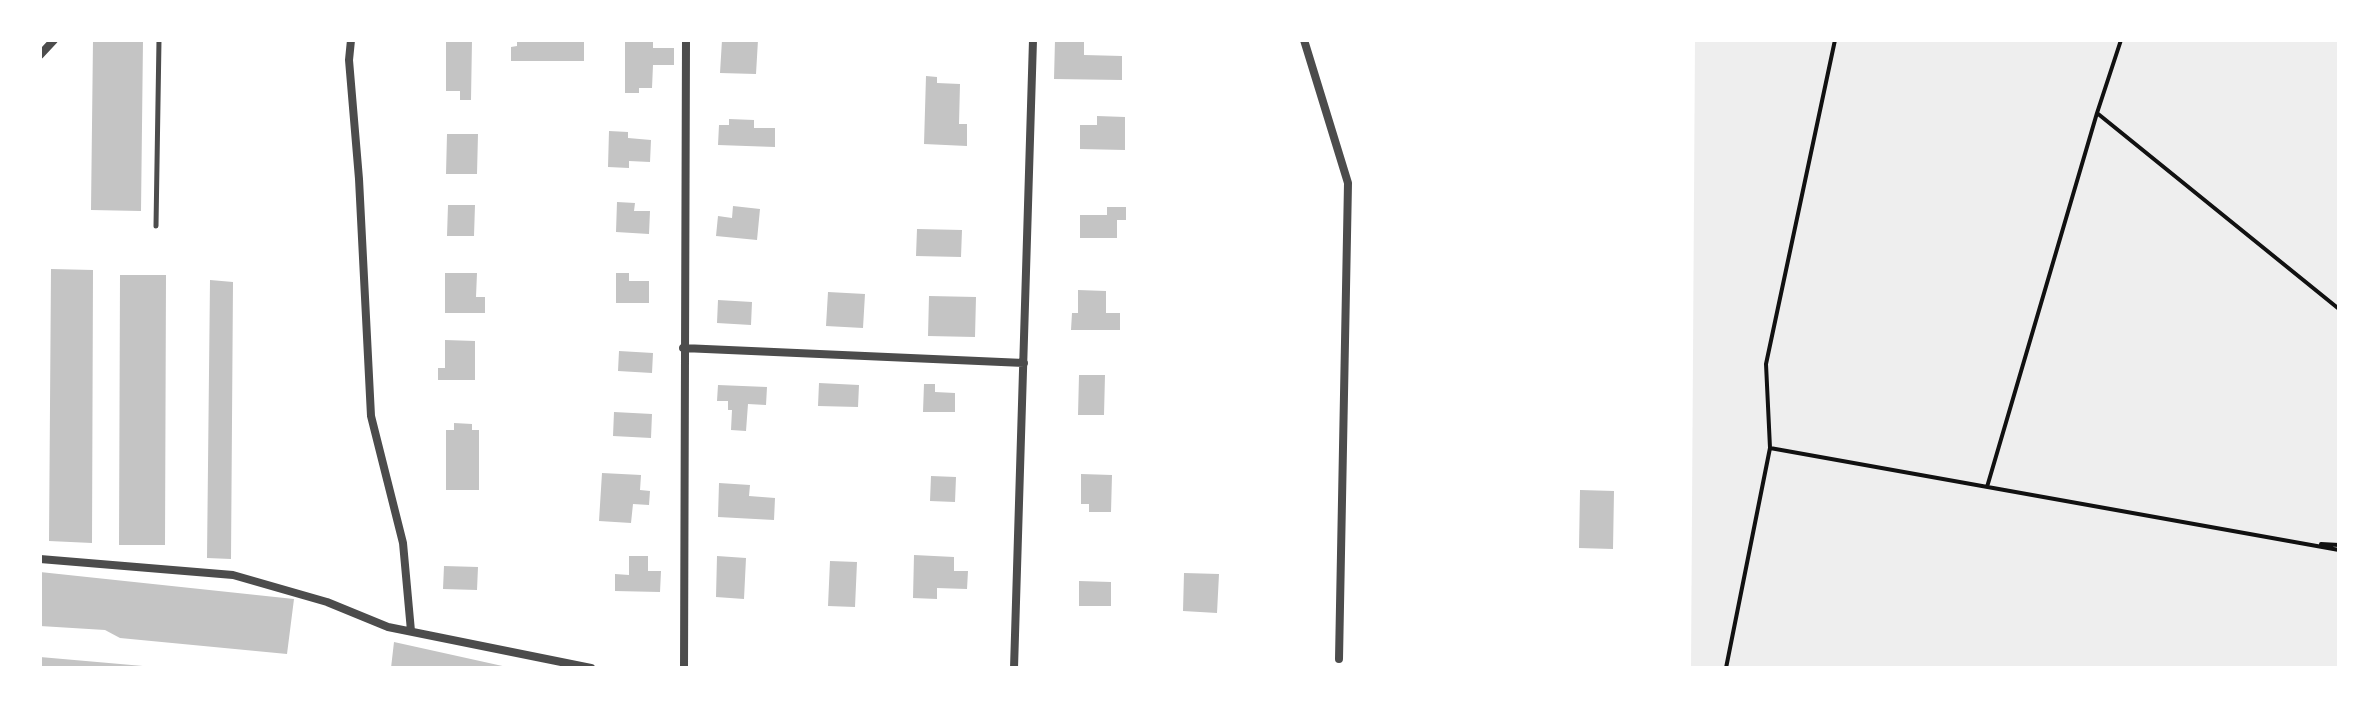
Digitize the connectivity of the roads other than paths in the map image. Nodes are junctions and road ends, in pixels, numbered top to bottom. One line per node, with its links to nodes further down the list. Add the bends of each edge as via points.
1 (54, 40): 7 (street)
2 (159, 40): 8 (lane)
3 (351, 40): 12 (street, via 371,416 403,543)
4 (686, 40): 9 (street)
5 (1033, 40): 10 (street)
6 (1304, 40): 13 (street, via 1348,183)
7 (40, 55)
8 (156, 226)
9 (683, 348): 10 (street); 15 (street)
10 (1024, 363): 16 (street)
11 (40, 559): 12 (street, via 233,575)
12 (411, 631): 14 (street)
13 (1339, 659)
14 (591, 668)
15 (684, 668)
16 (1014, 668)

